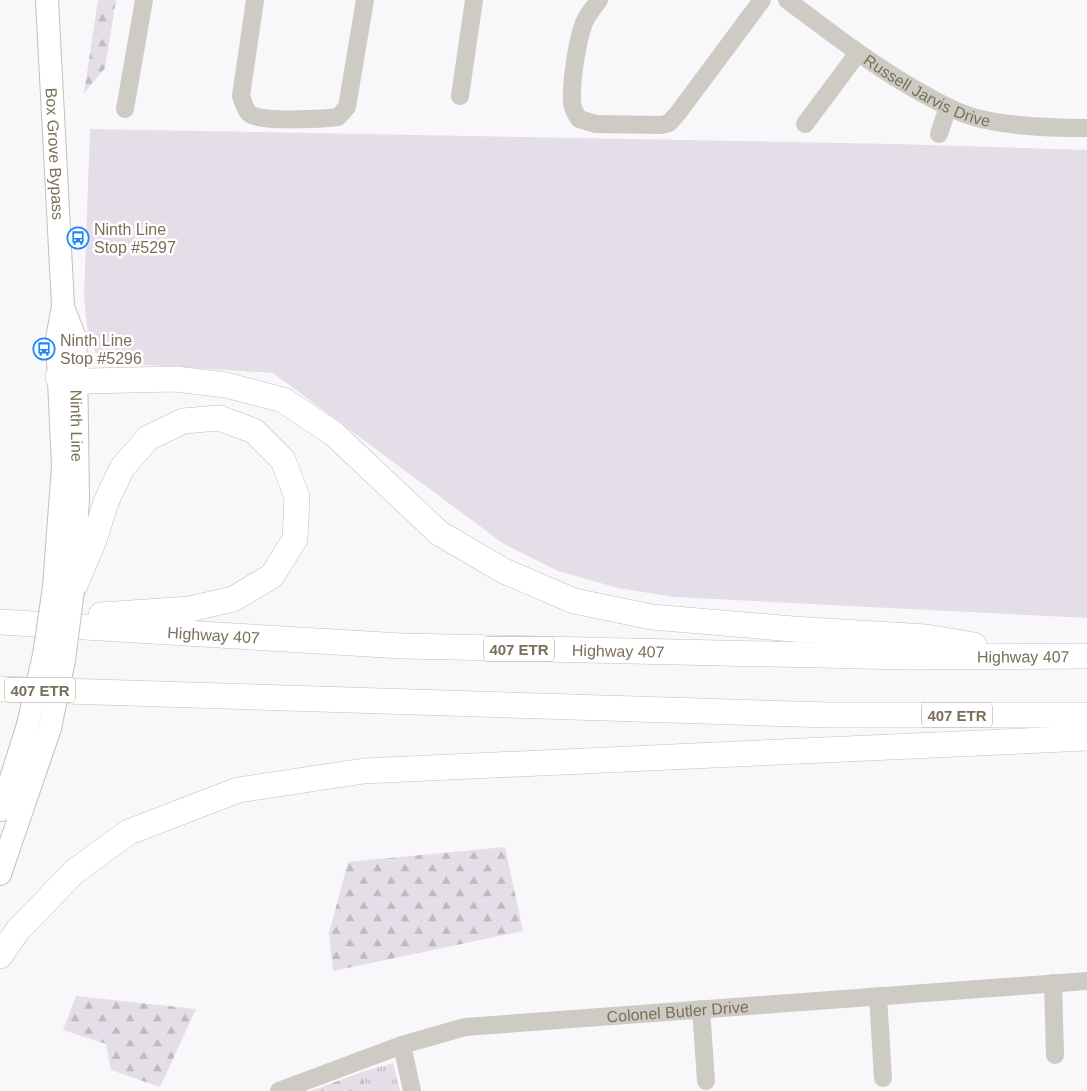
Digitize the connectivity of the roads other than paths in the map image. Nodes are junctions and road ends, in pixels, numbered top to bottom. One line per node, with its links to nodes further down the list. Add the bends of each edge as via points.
1 (47, 0): 16 (main road, Box Grove Bypass)
2 (144, 0): 12 (street)
3 (255, 0): 4 (street, via 240,96 245,109 252,115 288,119 338,117 347,107)
4 (365, 0)
5 (474, 0): 10 (street)
6 (599, 0): 7 (street, via 581,32 572,85 574,112 579,119 596,124 661,125 669,123 678,113)
7 (762, 0)
8 (787, 0): 9 (street, Russell Jarvis Drive)
9 (858, 53): 11 (street, Russell Jarvis Drive); 13 (street)
10 (460, 96)
11 (948, 107): 14 (street, Russell Jarvis Drive, via 980,119 1008,124); 15 (street)
12 (125, 109)
13 (806, 124)
14 (1087, 128)
15 (939, 134)
16 (63, 306): 17 (main road, Ninth Line, via 75,338)
17 (67, 378): 18 (main road, Ninth Line); 20 (highway, via 89,381 176,379 226,385 283,400 334,434 439,533 504,572 574,601 652,617 926,637)
18 (63, 588): 19 (highway, via 94,540 106,502 122,468 148,438 183,421 219,418 254,431 283,460 297,497 295,539 272,576 233,599 190,609); 26 (main road, Ninth Line, bridge, via 44,655)
19 (0, 621): 20 (highway, Highway 407 / 407 ETR, via 402,646 906,657)
20 (1039, 656): 21 (highway, Highway 407 / 407 ETR)
21 (1087, 656)
22 (0, 689): 23 (highway, 407 ETR)
23 (80, 691): 24 (highway); 25 (highway, 407 ETR, via 828,715)
24 (0, 699)
25 (1087, 714)
26 (39, 726): 28 (main road, Ninth Line); 29 (main road, Ninth Line)
27 (1087, 738): 30 (highway, via 364,771 238,790 128,832 75,871 18,930)
28 (2, 802)
29 (0, 874)
30 (0, 956)
31 (1087, 981): 32 (street, Colonel Butler Drive)
32 (1053, 983): 33 (street, Colonel Butler Drive); 36 (street)
33 (878, 996): 34 (street, Colonel Butler Drive); 37 (street)
34 (701, 1009): 35 (street, Colonel Butler Drive, via 465,1028); 38 (street)
35 (402, 1046): 39 (street, Colonel Butler Drive); 40 (street)
36 (1055, 1055)
37 (883, 1078)
38 (706, 1080)
39 (279, 1091)
40 (412, 1091)

